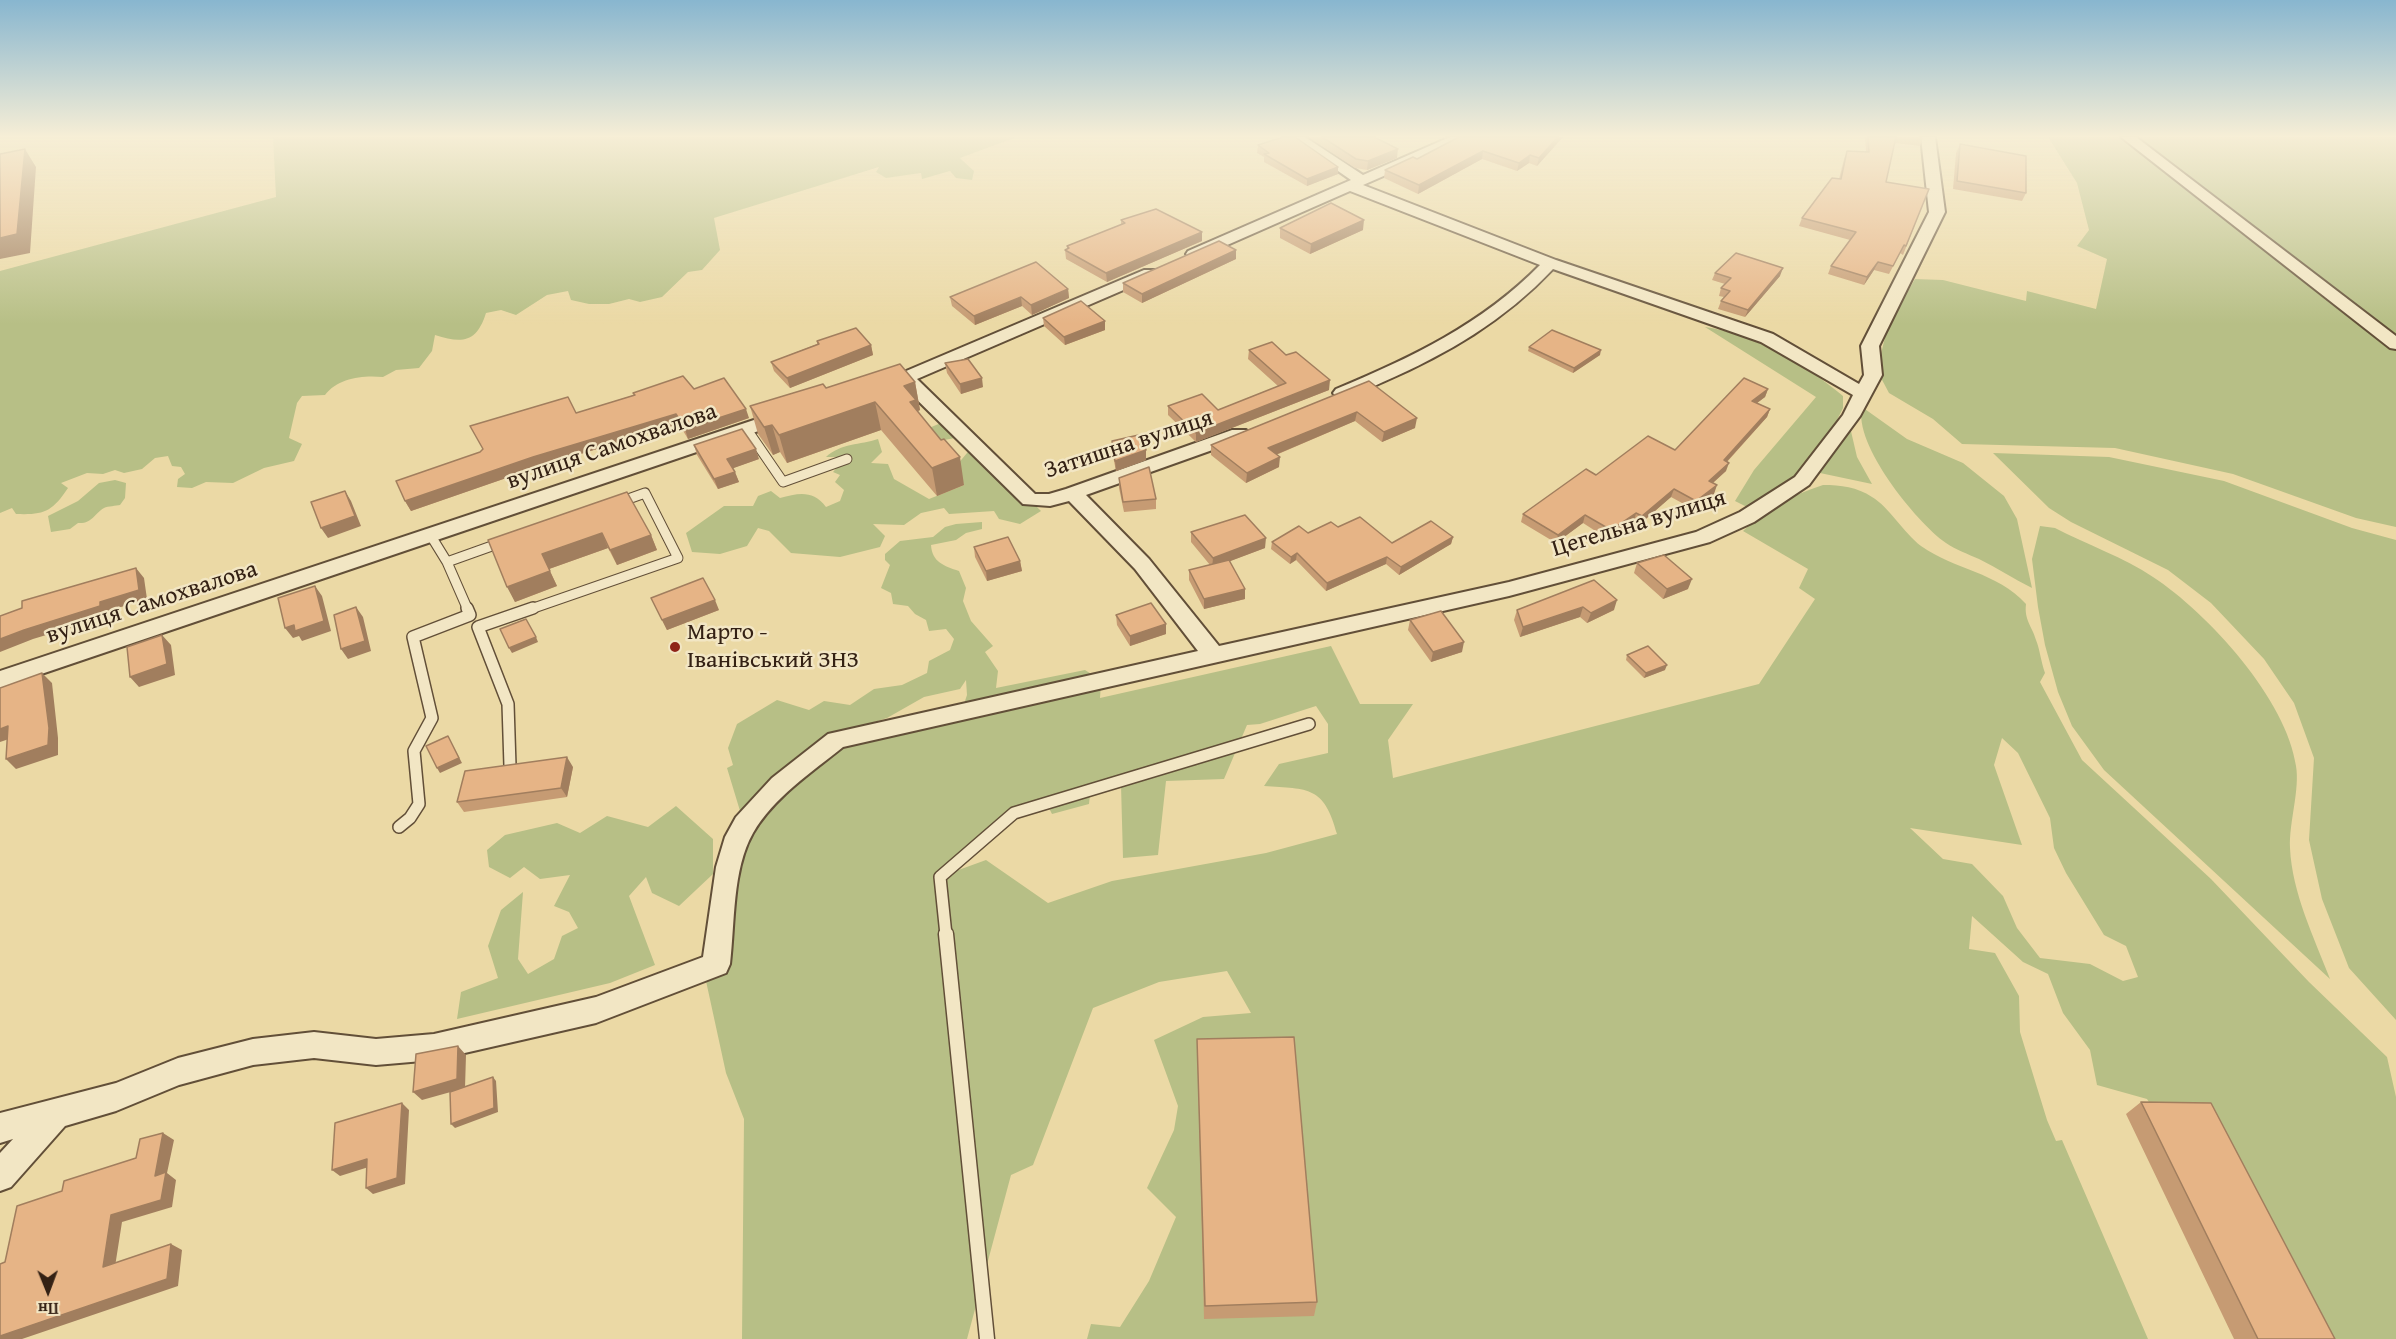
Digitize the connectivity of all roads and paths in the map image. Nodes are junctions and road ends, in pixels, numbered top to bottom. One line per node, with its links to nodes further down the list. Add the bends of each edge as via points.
1 (1319, 199): 7 (street)
2 (1397, 199): 5 (street)
3 (1935, 199): 9 (street, Цегельна вулиця, via 1937,212 1870,346 1874,375)
4 (2209, 199): 6 (street)
5 (1550, 263): 9 (street, via 1767,338); 10 (street, via 1505,308 1457,341)
6 (2396, 344)
7 (905, 378): 8 (street); 15 (street, Затишна вулиця, via 1030,500)
8 (859, 392)
9 (1862, 393): 20 (street, Цегельна вулиця, via 1851,416 1802,481 1748,517 1703,537 1509,590)
10 (1324, 400)
11 (803, 410): 13 (street, вулиця Самохвалова)
12 (1259, 426): 15 (street, Затишна вулиця)
13 (746, 428): 14 (lane, via 783,482); 17 (street, вулиця Самохвалова)
14 (847, 459)
15 (1073, 494): 20 (street, via 1142,564)
16 (601, 508): 23 (lane, via 645,493 678,558 478,627 508,704)
17 (431, 536): 19 (lane); 21 (street, вулиця Самохвалова)
18 (513, 539): 19 (lane)
19 (447, 562): 24 (lane, via 470,615 413,638 432,718 414,751 419,804)
20 (1214, 656): 25 (street, Цегельна вулиця, via 836,740 767,797 738,836 726,885 716,964 596,1010 434,1047 375,1052 314,1044 253,1052 178,1072 116,1097)
21 (0, 680)
22 (1309, 724): 28 (lane, via 1014,813 940,877)
23 (510, 766)
24 (399, 826)
25 (56, 1114): 26 (street); 27 (street)
26 (0, 1128)
27 (0, 1176)
28 (987, 1339)

